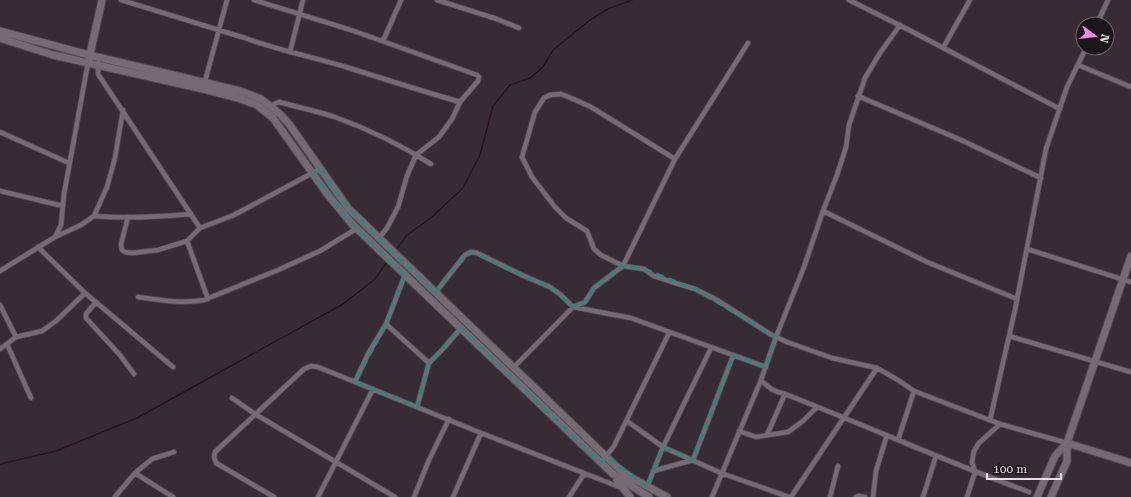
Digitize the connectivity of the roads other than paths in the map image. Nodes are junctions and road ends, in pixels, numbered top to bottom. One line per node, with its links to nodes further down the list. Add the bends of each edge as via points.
1 (102, 0): 23 (main road)
2 (122, 0): 16 (street)
3 (227, 0): 16 (street)
4 (254, 0): 11 (street)
5 (303, 0): 11 (street)
6 (401, 0): 18 (street)
7 (437, 0): 14 (street)
8 (849, 0): 13 (street)
9 (970, 0): 20 (street)
10 (1108, 0): 12 (street)
11 (299, 14): 18 (street); 21 (street)
12 (1101, 16)
13 (900, 25): 20 (street); 28 (street, via 865,78)
14 (519, 28)
15 (0, 30): 23 (main road)
16 (219, 30): 21 (street); 26 (street)
17 (0, 38): 23 (main road, via 53,55)
18 (383, 41): 29 (street, via 477,74 478,80)
19 (748, 43): 35 (street)
20 (943, 48): 31 (street)
21 (290, 52): 29 (street)
22 (1082, 56): 25 (street)
23 (89, 59): 24 (main road); 36 (street)
24 (99, 61): 26 (main road); 32 (street, via 98,74)
25 (1078, 65): 27 (street); 31 (street)
26 (204, 86): 30 (main road, via 251,95); 39 (main road, via 257,104 265,110)
27 (1131, 87)
28 (858, 96): 40 (street); 43 (street, via 849,125 846,147)
29 (460, 102): 34 (street, via 439,137)
30 (270, 106): 34 (street, via 278,102 334,117 363,128); 38 (main road, via 289,124)
31 (1060, 109): 40 (street, via 1046,149)
32 (123, 110): 44 (street); 45 (street, via 107,187)
33 (0, 132): 36 (street)
34 (416, 155): 37 (street); 50 (street, via 398,207)
35 (675, 159): 55 (street); 55 (street, via 591,107 561,94 544,98 535,112 522,153 523,162 566,218 587,231 594,250)
36 (69, 163): 42 (street)
37 (431, 164)
38 (320, 169): 39 (street); 50 (main road, via 348,208)
39 (313, 174): 47 (street, via 234,214); 48 (main road)
40 (1041, 178): 53 (street)
41 (0, 191): 42 (street)
42 (63, 206): 49 (street, via 61,225)
43 (823, 212): 64 (street, via 927,262); 73 (street)
44 (191, 214): 46 (street); 47 (street)
45 (94, 216): 46 (street); 49 (street)
46 (128, 218): 51 (street, via 121,244 125,252 158,250)
47 (200, 228): 51 (street)
48 (356, 229): 57 (main road); 63 (street, via 320,251)
49 (55, 237): 52 (street)
50 (381, 239): 61 (main road)
51 (187, 241): 63 (street)
52 (38, 247): 56 (street); 60 (street)
53 (1027, 249): 58 (street); 64 (street)
54 (1131, 256): 58 (main road)
55 (622, 266): 67 (street, via 594,288 585,302); 73 (street, via 644,269 654,276 695,289 718,300)
56 (0, 271)
57 (404, 274): 68 (street); 69 (main road)
58 (1123, 279): 59 (street); 79 (main road)
59 (1131, 282)
60 (85, 293): 65 (street); 72 (street, via 42,331)
61 (435, 293): 67 (street, via 465,255 471,252 550,287); 82 (main road)
62 (138, 297): 63 (street, via 194,302)
63 (208, 299)
64 (1017, 299): 71 (street)
65 (96, 302): 80 (street); 85 (street, via 86,314 86,318)
66 (0, 305): 72 (street)
67 (573, 307): 70 (street, via 631,318); 82 (street)
68 (386, 324): 78 (street); 87 (street)
69 (461, 328): 78 (street); 110 (main road)
70 (669, 333): 75 (street); 99 (street)
71 (1009, 336): 79 (street); 98 (street)
72 (16, 337): 74 (street)
73 (776, 337): 81 (street); 83 (street, via 832,358)
74 (8, 344): 76 (street); 91 (street)
75 (711, 348): 77 (street); 107 (street)
76 (0, 349)
77 (733, 356): 81 (street); 111 (street)
78 (428, 362): 93 (street)
79 (1095, 362): 84 (street); 106 (main road)
80 (173, 367)
81 (766, 367): 86 (street)
82 (513, 368): 110 (main road)
83 (877, 368): 89 (street); 96 (street)
84 (1131, 372)
85 (134, 374)
86 (761, 380): 90 (street, via 770,389); 101 (street)
87 (355, 382): 88 (street); 95 (street, via 310,366)
88 (373, 389): 93 (street); 112 (street)
89 (914, 391): 98 (street); 105 (street)
90 (785, 394): 94 (street); 103 (street)
91 (31, 398)
92 (232, 398): 95 (street)
93 (417, 407): 97 (street)
94 (817, 407): 96 (street); 103 (street, via 788,432)
95 (255, 414): 112 (street); 126 (street, via 219,447 214,457 216,463)
96 (844, 418): 104 (street); 135 (street)
97 (449, 419): 102 (street); 129 (street)
98 (990, 420): 100 (street)
99 (627, 421): 107 (street); 110 (street)
100 (1000, 424): 106 (street); 116 (street, via 974,451 972,462)
101 (739, 431): 103 (street, via 756,437); 118 (street)
102 (481, 433): 119 (street); 130 (street)
103 (768, 435)
104 (887, 435): 105 (street); 139 (street, via 876,470)
105 (898, 440): 109 (street)
106 (1067, 443): 113 (main road); 142 (main road, via 1055,456); 143 (main road, via 1067,461)
107 (663, 446): 111 (street); 115 (street)
108 (174, 452): 117 (street, via 152,459)
109 (936, 456): 116 (street); 140 (street)
110 (604, 460): 120 (main road); 123 (main road, via 623,472)
111 (693, 460): 115 (street); 118 (street)
112 (335, 461): 127 (street); 128 (street)
113 (1131, 462)
114 (838, 466): 136 (street)
115 (653, 471): 123 (street)
116 (975, 472): 122 (street); 141 (street)
117 (135, 473): 124 (street); 125 (street)
118 (722, 473): 134 (street); 135 (street)
119 (584, 474): 121 (street); 131 (street)
120 (613, 474): 121 (main road); 123 (main road)
121 (624, 489): 132 (main road)
122 (1029, 492)
123 (646, 494): 133 (main road)
124 (115, 497)
125 (173, 497)
126 (274, 497)
127 (318, 497)
128 (395, 497)
129 (414, 497)
130 (453, 497)
131 (569, 497)
132 (630, 497)
133 (667, 497)
134 (712, 497)
135 (790, 497)
136 (830, 497)
137 (856, 497): 138 (street)
138 (865, 497)
139 (873, 497)
140 (923, 497)
141 (967, 497)
142 (1037, 497)
143 (1051, 497)

